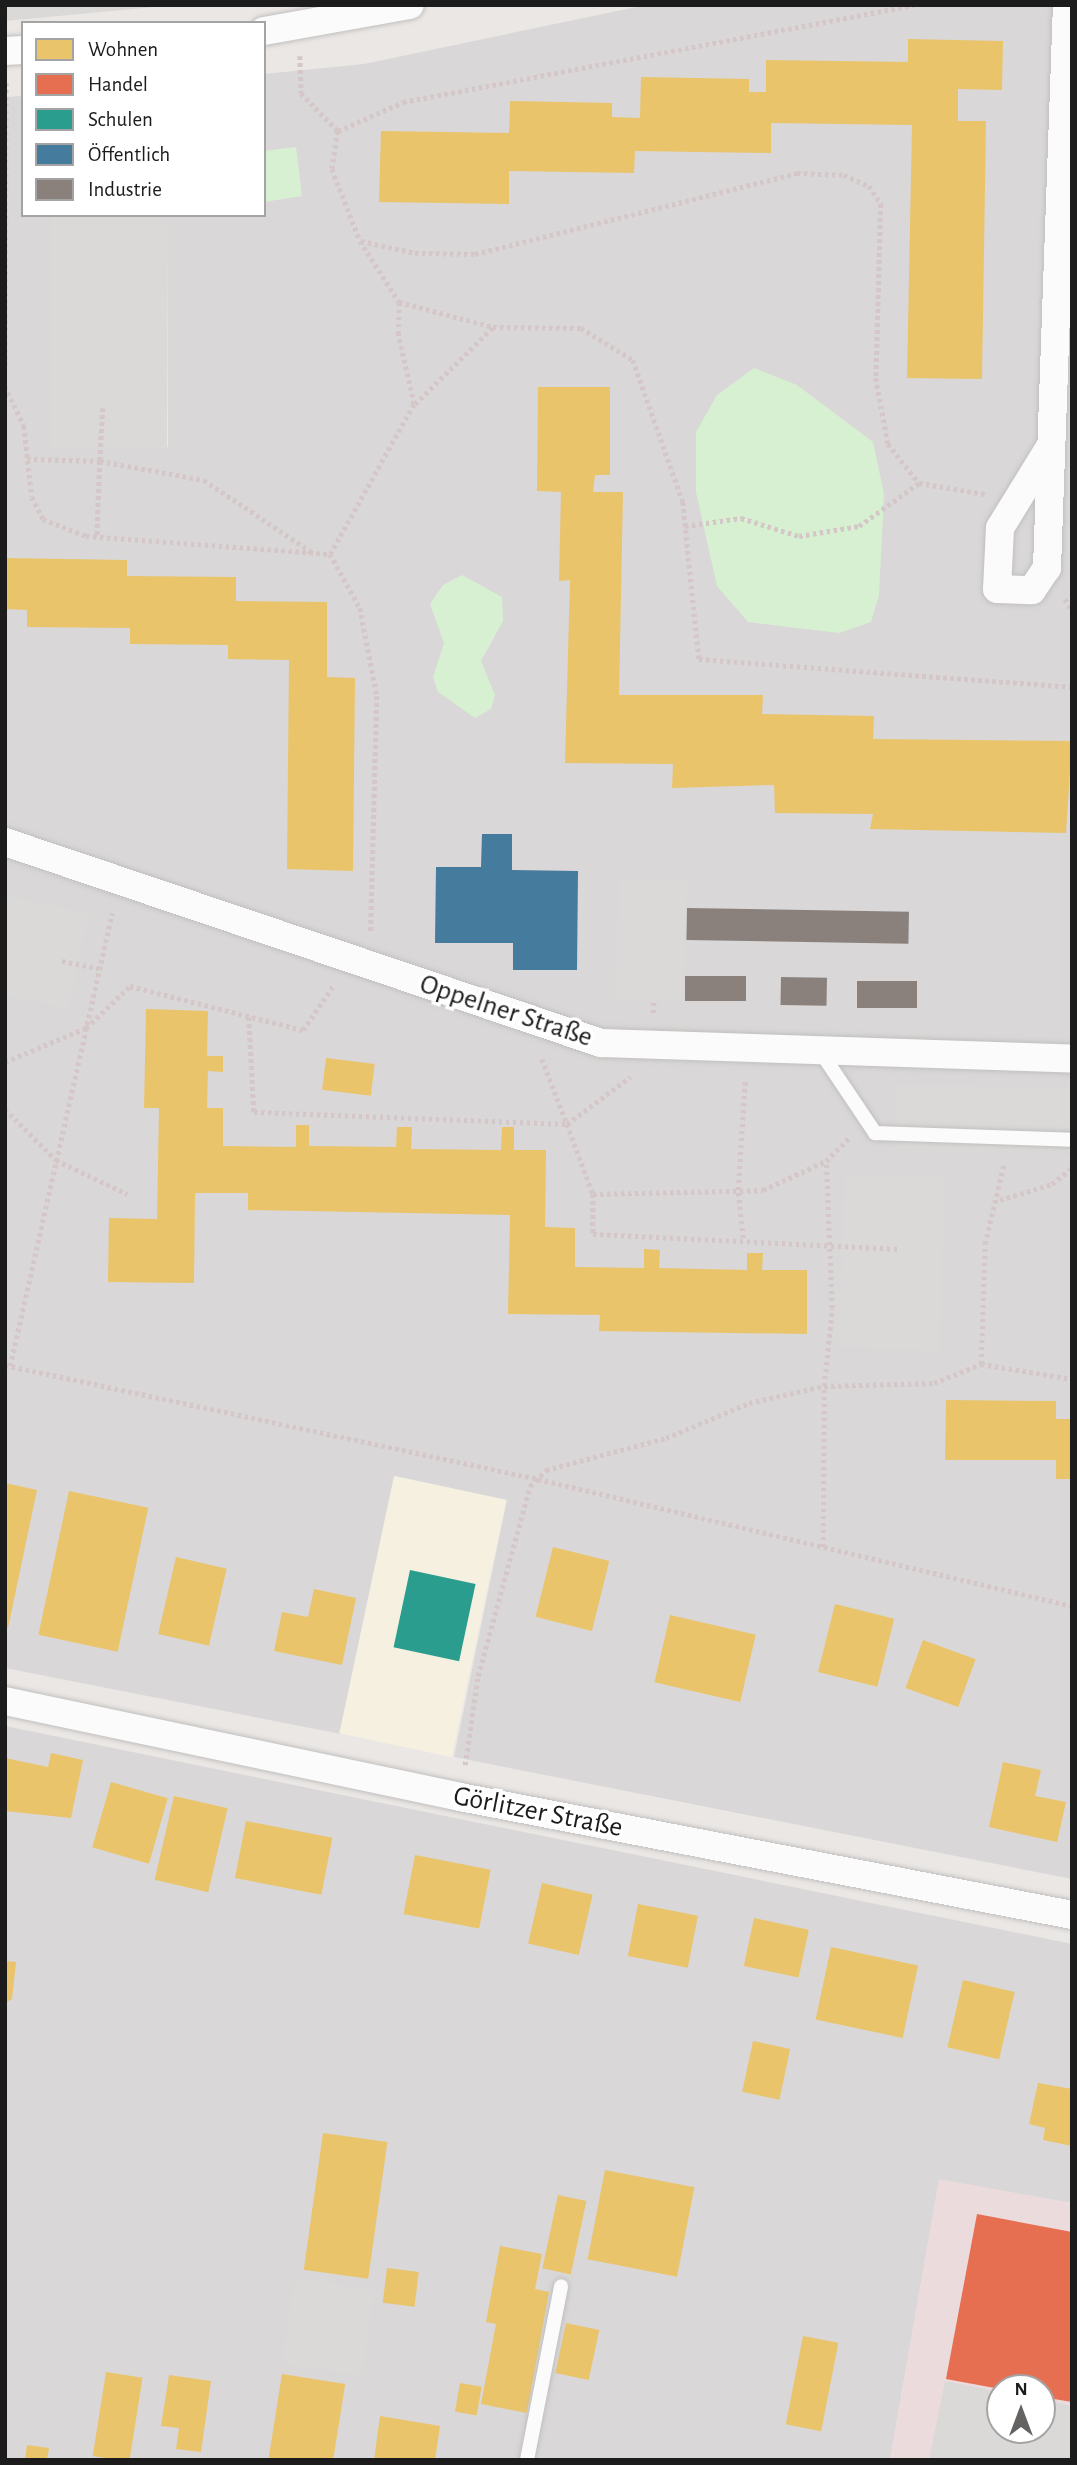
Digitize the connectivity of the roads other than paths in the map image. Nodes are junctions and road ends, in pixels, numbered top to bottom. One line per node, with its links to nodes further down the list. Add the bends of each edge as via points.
1 (410, 5): 3 (street)
2 (1067, 5): 4 (street)
3 (266, 31)
4 (1051, 445): 4 (street, via 1000,528 997,589 1032,590 1048,568)
5 (5, 842): 6 (street, Oppelner Straße, via 601,1043)
6 (820, 1050): 7 (street, Oppelner Straße); 8 (lane, via 876,1133)
7 (1072, 1059)
8 (1072, 1140)
9 (5, 1701): 10 (street, Görlitzer Straße, via 460,1797)
10 (1072, 1915)
11 (561, 2286): 12 (lane)
12 (527, 2460)

